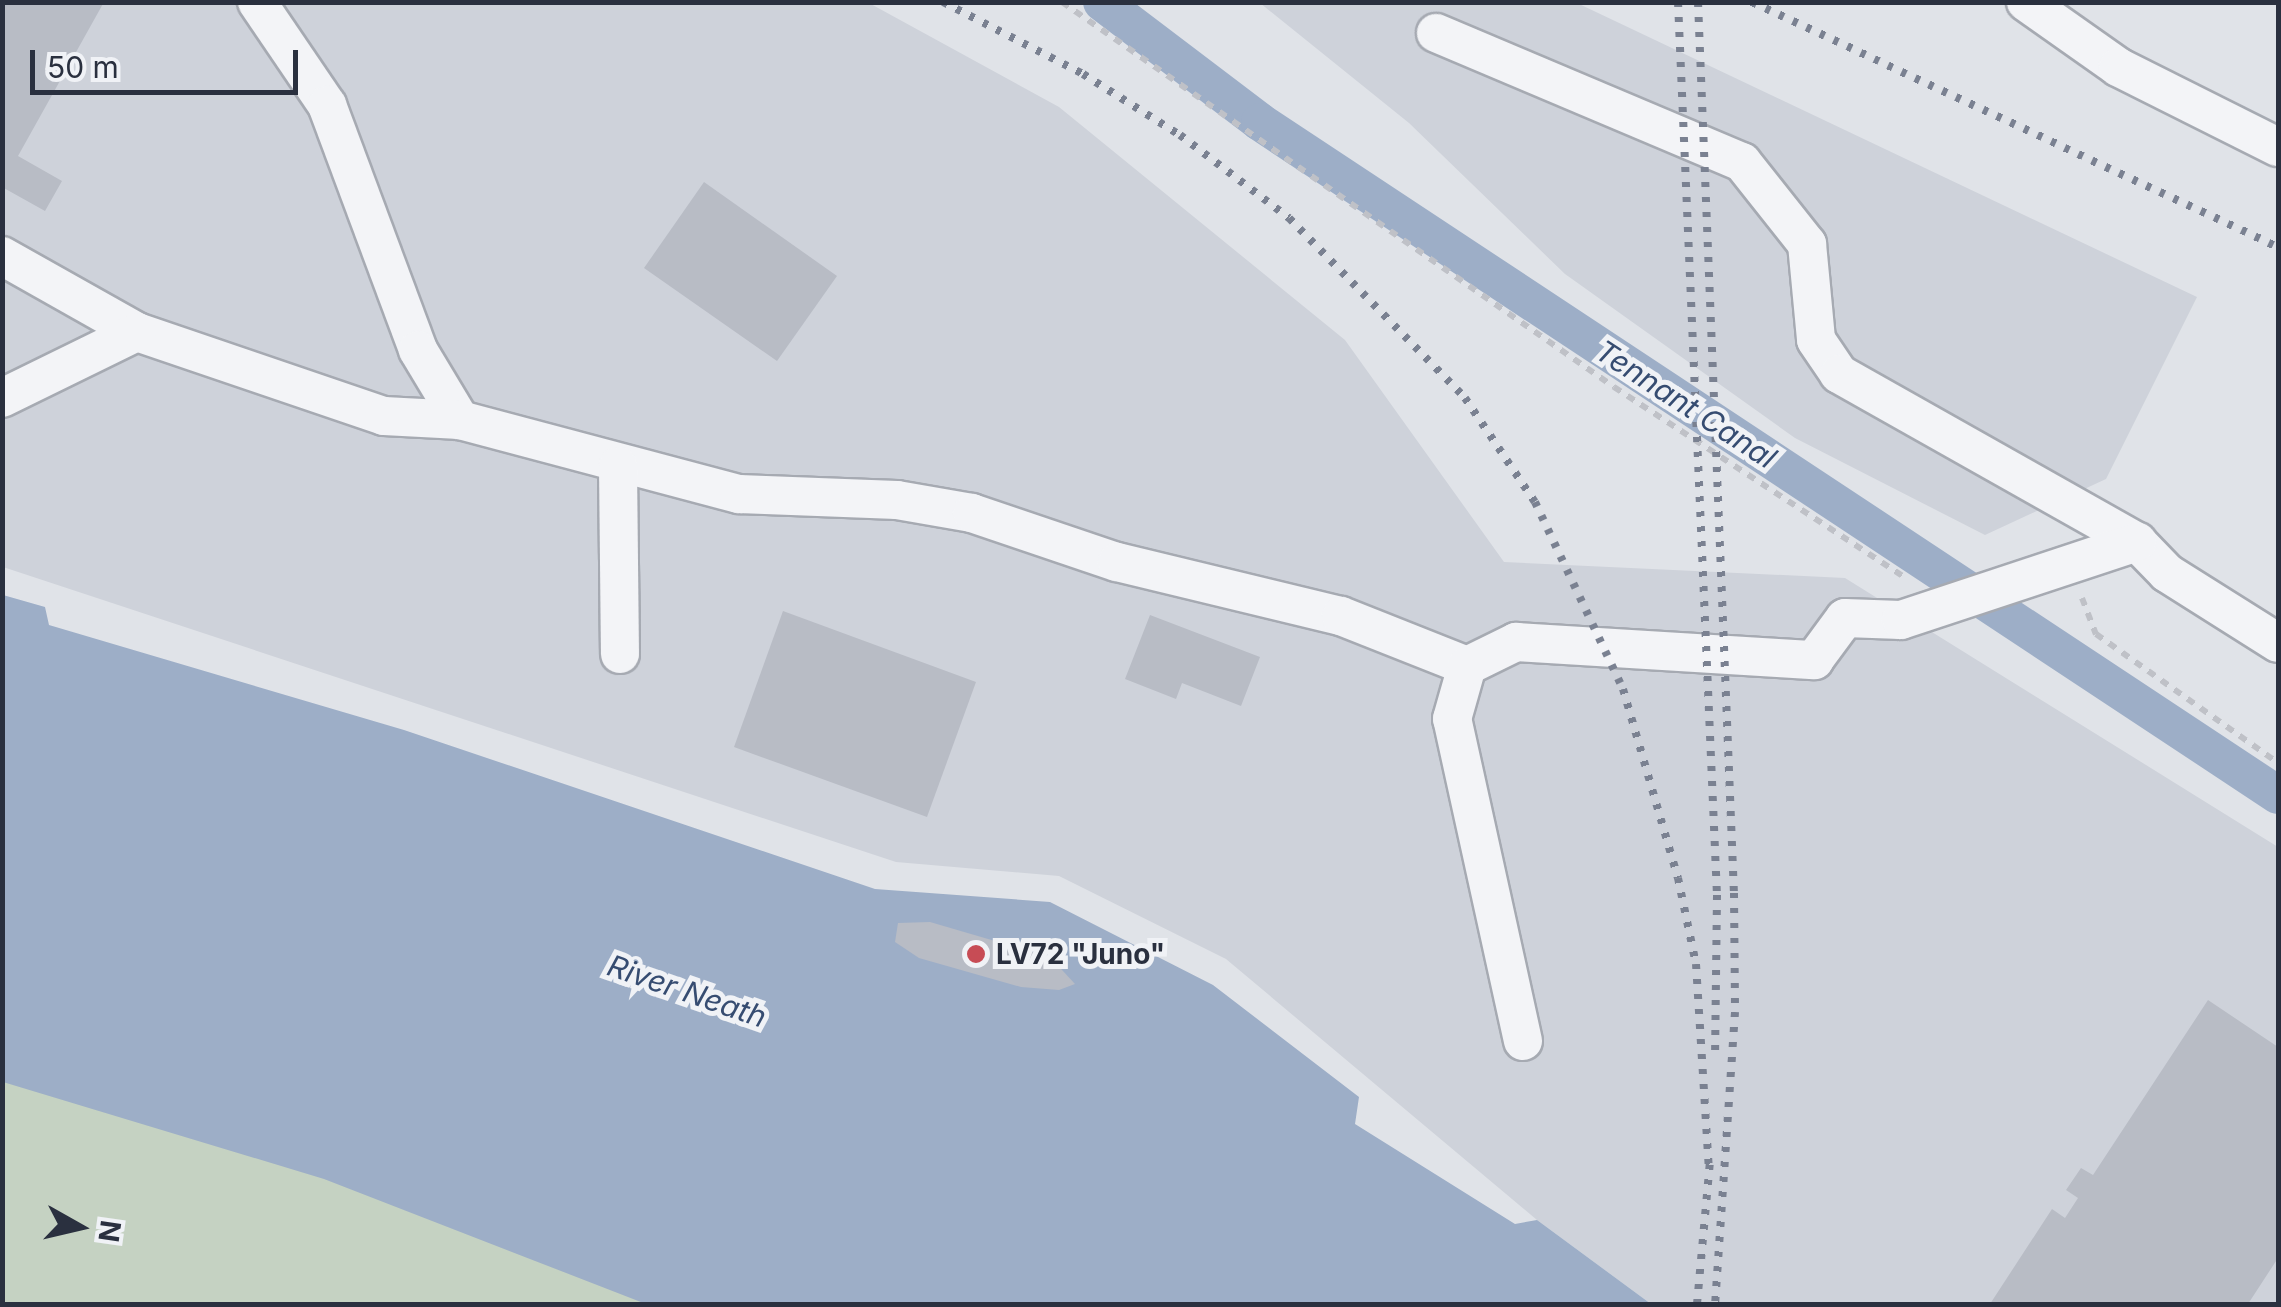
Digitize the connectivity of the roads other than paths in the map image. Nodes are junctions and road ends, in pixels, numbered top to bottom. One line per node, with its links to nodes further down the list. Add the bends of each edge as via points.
1 (257, 2): 8 (lane, via 327,105 418,350)
2 (2026, 2): 4 (lane, via 2118,67)
3 (1436, 34): 10 (lane, via 1742,162 1807,244 1816,340 1839,374)
4 (2278, 146)
5 (2, 256): 6 (lane)
6 (137, 332): 7 (lane); 8 (lane, via 384,416)
7 (2, 398)
8 (460, 420): 9 (lane)
9 (618, 466): 12 (lane); 13 (lane, via 739,494 897,500 972,513 1117,562 1341,616)
10 (2137, 542): 11 (lane, via 2167,573); 13 (lane, via 1901,620 1846,618 1814,660 1516,642)
11 (2278, 643)
12 (620, 654)
13 (1467, 666): 14 (lane, via 1452,719)
14 (1523, 1041)

